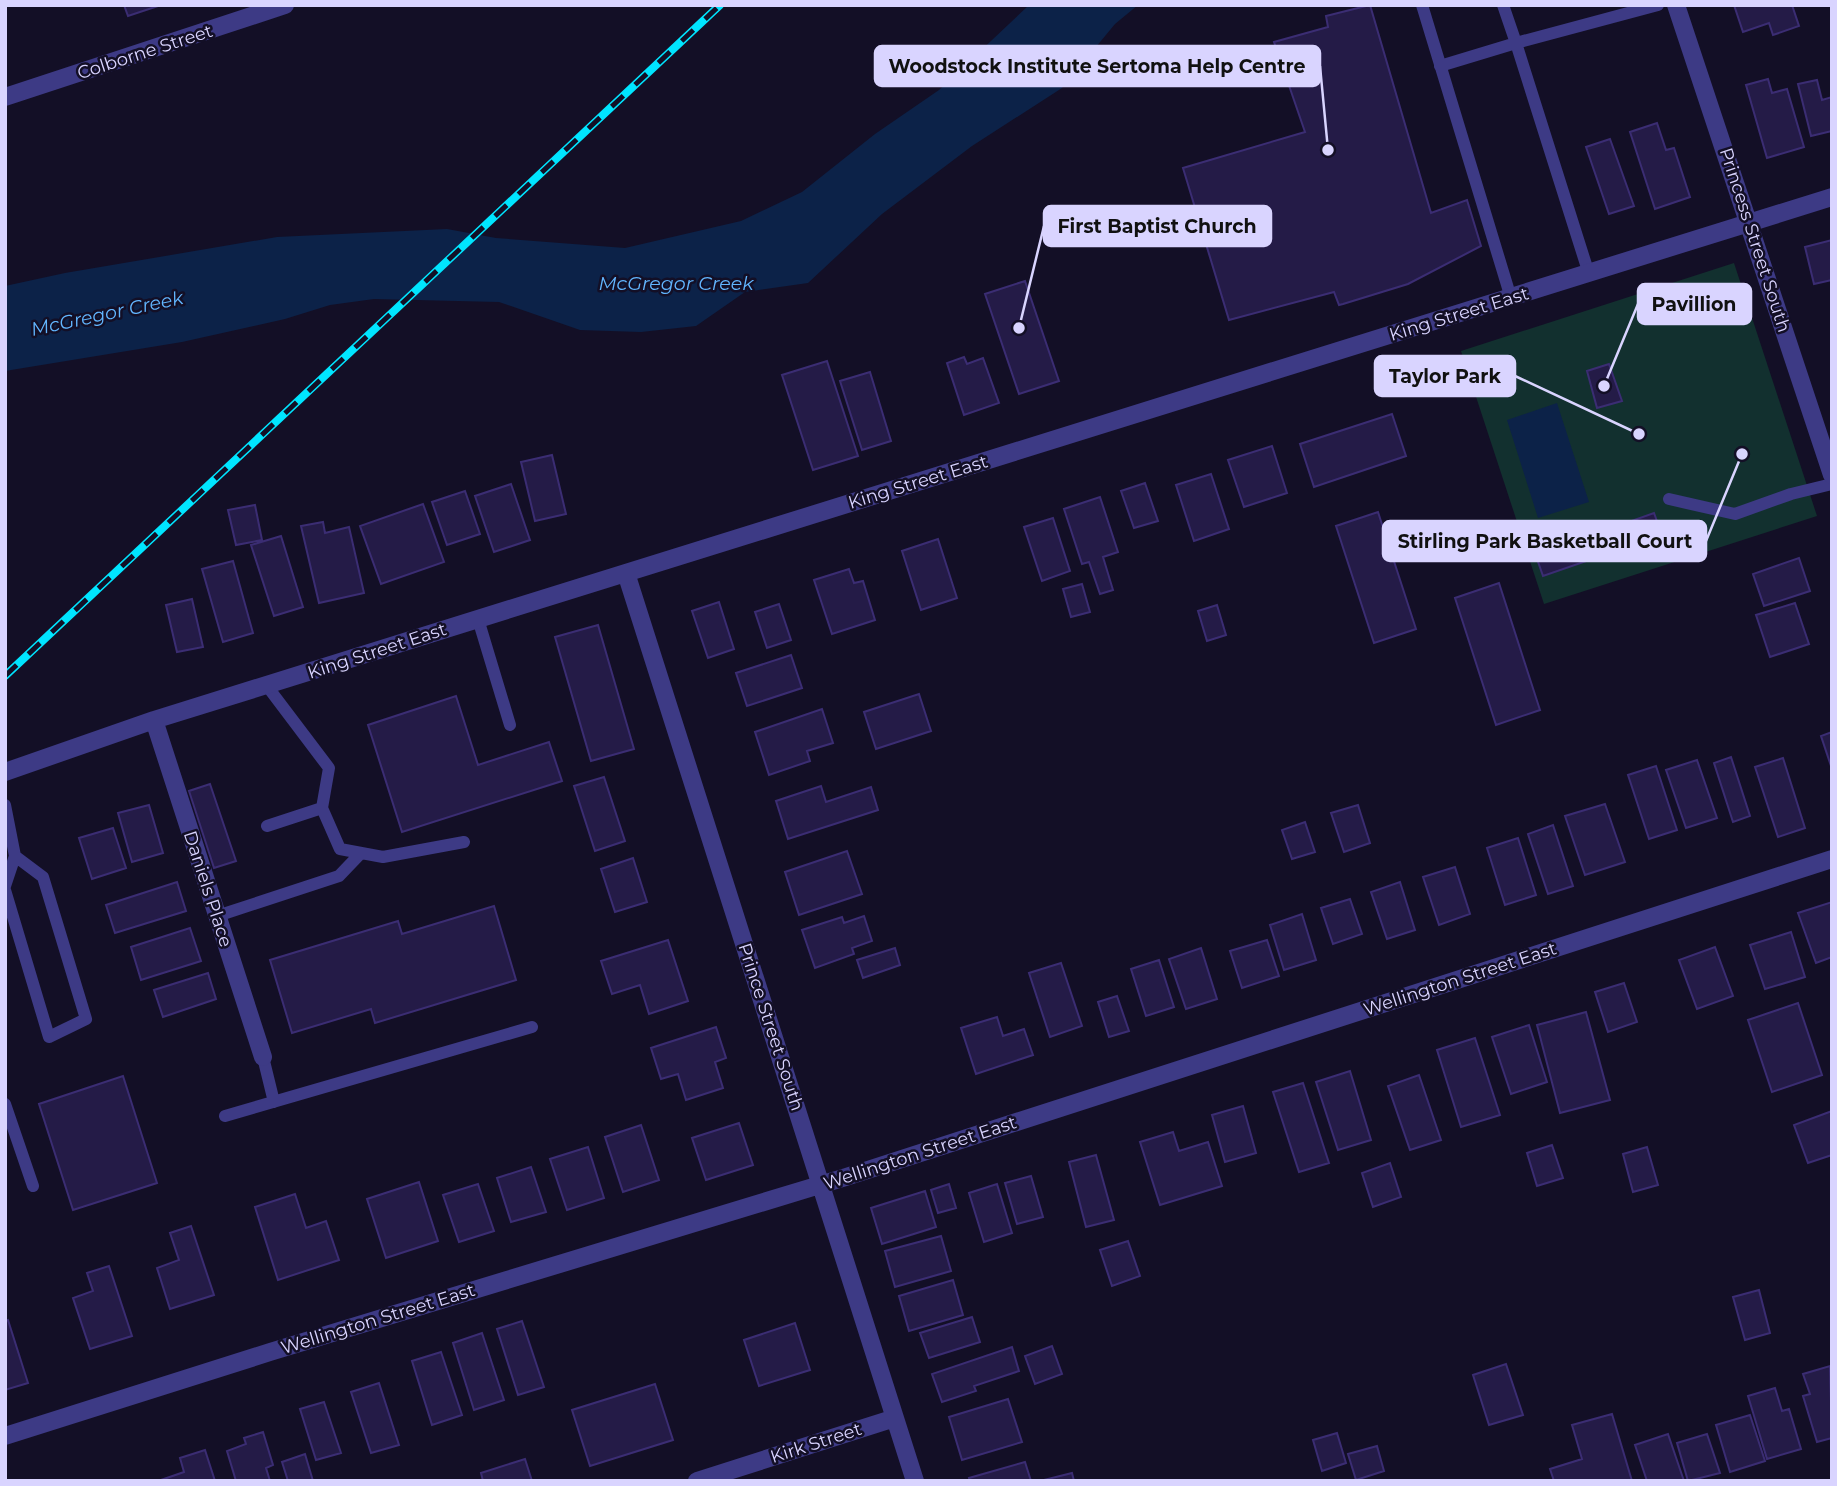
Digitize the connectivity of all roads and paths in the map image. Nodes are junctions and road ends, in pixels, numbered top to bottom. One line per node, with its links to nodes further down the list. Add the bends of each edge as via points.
1 (285, 5): 8 (street, Colborne Street)
2 (1422, 5): 7 (lane)
3 (1503, 5): 6 (lane)
4 (1658, 5): 6 (lane)
5 (1676, 5): 10 (street, Princess Street South)
6 (1516, 43): 7 (lane); 11 (lane)
7 (1440, 66): 12 (lane)
8 (5, 97)
9 (1832, 197): 10 (street, King Street East)
10 (1749, 224): 11 (street, King Street East); 13 (street, Princess Street South)
11 (1590, 274): 12 (street, King Street East)
12 (1511, 298): 16 (street, King Street East)
13 (1832, 475)
14 (1832, 484): 15 (lane, via 1735,514)
15 (1670, 499)
16 (626, 573): 17 (street, King Street East); 37 (street, Prince Street South)
17 (478, 619): 18 (street, King Street East); 20 (lane)
18 (267, 686): 19 (street, King Street East); 23 (lane, via 329,768)
19 (155, 720): 21 (street, King Street East); 31 (street, Daniels Place)
20 (510, 725)
21 (5, 772)
22 (5, 805): 25 (lane)
23 (322, 808): 24 (lane); 27 (lane, via 340,849)
24 (267, 826)
25 (8, 833): 28 (lane)
26 (464, 842): 27 (lane, via 383,857)
27 (360, 853): 31 (lane, via 339,876)
28 (15, 856): 30 (lane); 30 (lane, via 43,877 86,1019 50,1037)
29 (1832, 859): 37 (street, Wellington Street East)
30 (5, 888)
31 (217, 916): 33 (street, Daniels Place)
32 (532, 1027): 34 (lane)
33 (263, 1057): 34 (lane)
34 (274, 1102): 36 (lane)
35 (5, 1104): 38 (lane)
36 (225, 1116)
37 (821, 1184): 39 (street, Prince Street South); 40 (street, Wellington Street East)
38 (33, 1186)
39 (895, 1418): 41 (street, Kirk Street); 42 (street, Prince Street South)
40 (5, 1436)
41 (697, 1481)
42 (915, 1481)

